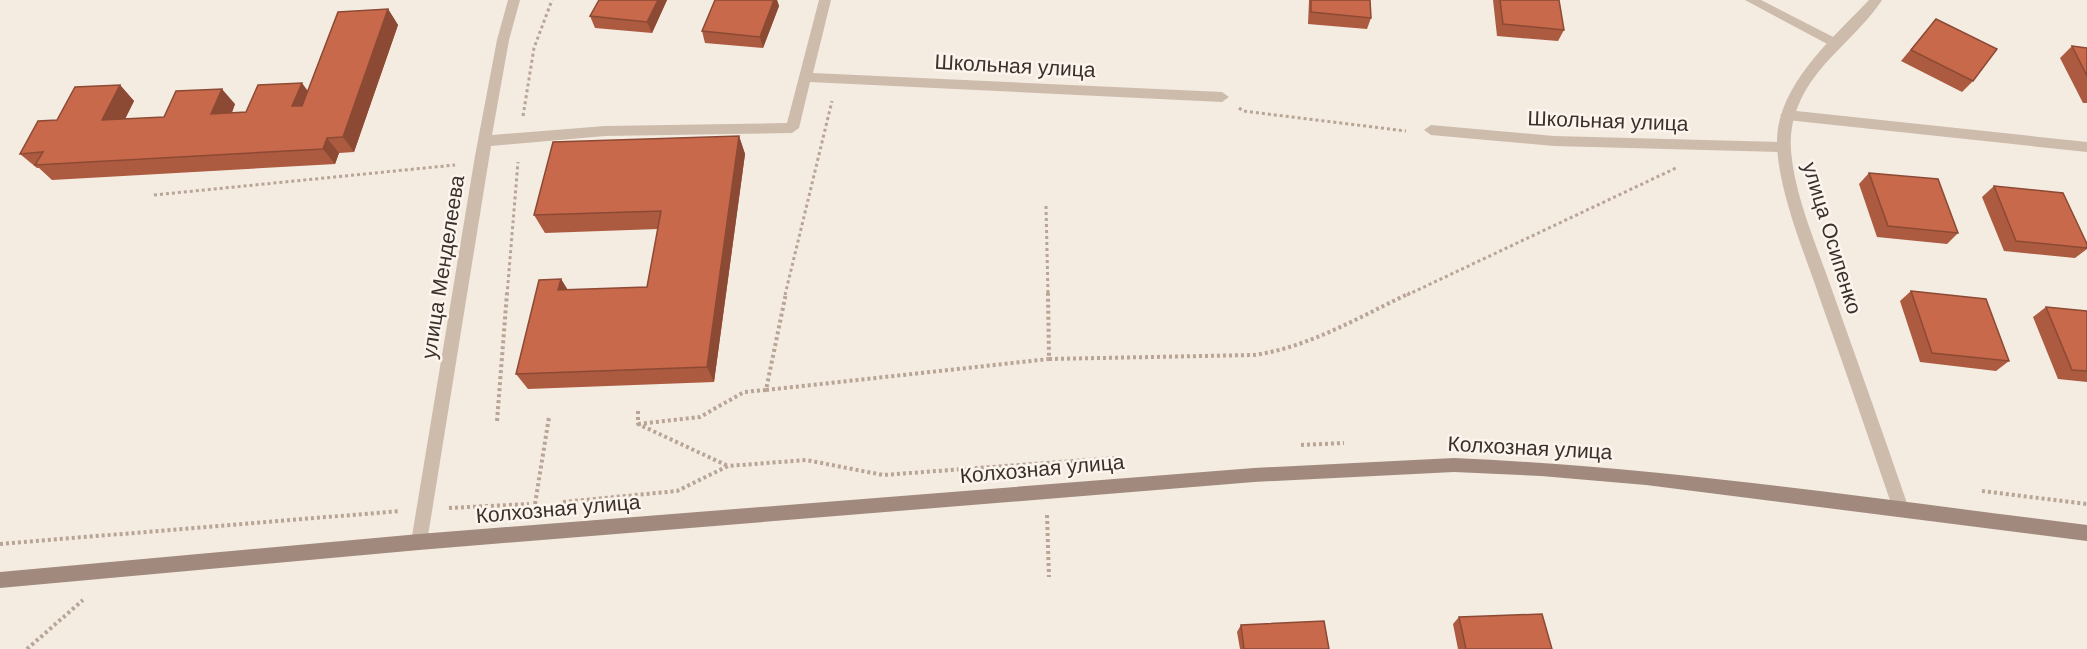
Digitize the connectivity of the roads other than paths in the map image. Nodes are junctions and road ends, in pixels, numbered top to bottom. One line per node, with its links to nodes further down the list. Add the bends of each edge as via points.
1 (514, 0): 10 (street, улица Менделеева)
2 (825, 0): 6 (street)
3 (1751, 0): 5 (street)
4 (1876, 0): 5 (street, улица Осипенко)
5 (1837, 44): 8 (street, улица Осипенко, via 1798,92)
6 (805, 77): 7 (street, Школьная улица); 10 (street, via 792,128 605,131)
7 (1222, 97)
8 (1787, 115): 11 (street, улица Осипенко); 12 (street)
9 (1431, 130): 11 (street, Школьная улица, via 1554,141)
10 (485, 141): 15 (street, улица Менделеева)
11 (1784, 147): 13 (street, улица Осипенко, via 1804,230)
12 (2087, 147)
13 (1901, 509): 14 (main road, Колхозная улица); 15 (main road, Колхозная улица, via 1646,478 1454,465 1345,469)
14 (2087, 533)
15 (419, 542): 16 (main road, Колхозная улица)
16 (0, 580)

